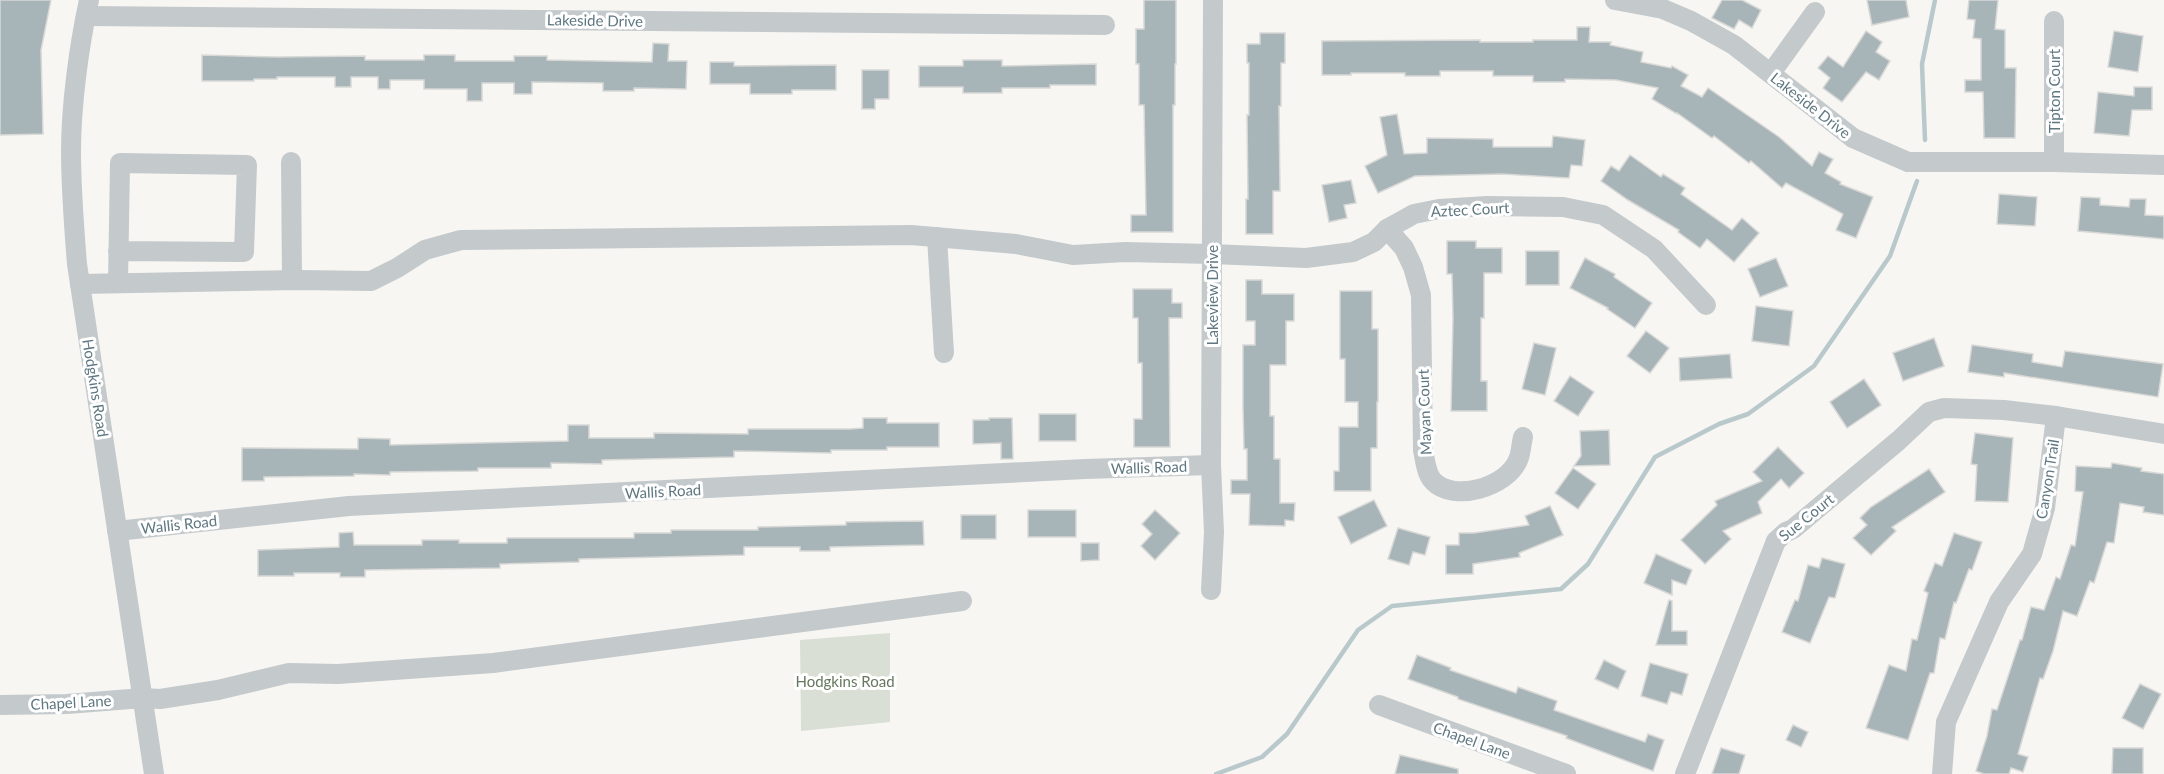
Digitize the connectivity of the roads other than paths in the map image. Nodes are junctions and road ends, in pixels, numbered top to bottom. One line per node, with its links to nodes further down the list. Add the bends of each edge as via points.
1 (1213, 0): 14 (street, Lakeview Drive)
2 (1615, 0): 7 (street, Lakeside Drive, via 1663,9 1691,21 1734,45)
3 (87, 8): 6 (street, Lakeside Drive); 16 (street, Hodgkins Road, via 71,150)
4 (1815, 12): 7 (street)
5 (2054, 21): 9 (street, Tipton Court)
6 (1105, 25)
7 (1771, 73): 9 (street, Lakeside Drive, via 1852,138 1908,162)
8 (291, 162): 15 (street)
9 (2054, 162): 10 (street, Lakeside Drive)
10 (2164, 165)
11 (1387, 229): 14 (street, Aztec Court, via 1374,242 1353,252 1329,256); 18 (street, Aztec Court, via 1414,214 1439,209 1487,206 1584,210 1603,215 1654,249); 22 (street, Mayan Court, via 1404,248 1420,295 1423,450 1429,475 1434,482 1459,491 1485,488 1503,480 1518,461)
12 (937, 237): 14 (street, Aztec Court, via 1016,244 1073,255); 15 (street, Aztec Court, via 461,240 425,250 372,280); 19 (street)
13 (118, 251): 13 (street, via 120,163 247,165 244,252); 17 (street)
14 (1212, 254): 23 (street, Lakeview Drive)
15 (292, 280): 17 (street, Aztec Court)
16 (80, 284): 17 (street, Aztec Court); 24 (street, Hodgkins Road)
17 (118, 284)
18 (1706, 305)
19 (944, 353)
20 (2056, 416): 21 (street); 32 (street, Sue Court, via 1944,408 1929,412 1781,536 1759,582); 33 (street, Canyon Trail, via 2045,508 2032,554 1999,602 1946,722)
21 (2164, 434)
22 (1523, 437)
23 (1211, 465): 24 (street, Wallis Road, via 349,506); 25 (street, Lakeview Drive)
24 (117, 531): 27 (street, Hodgkins Road)
25 (1211, 590)
26 (962, 601): 27 (street, Chapel Lane, via 493,663 338,674 289,673 218,690)
27 (143, 698): 28 (street, Chapel Lane); 30 (street, Hodgkins Road)
28 (0, 705)
29 (1379, 705): 31 (street, Chapel Lane)
30 (154, 774)
31 (1566, 774)
32 (1685, 774)
33 (1942, 774)

